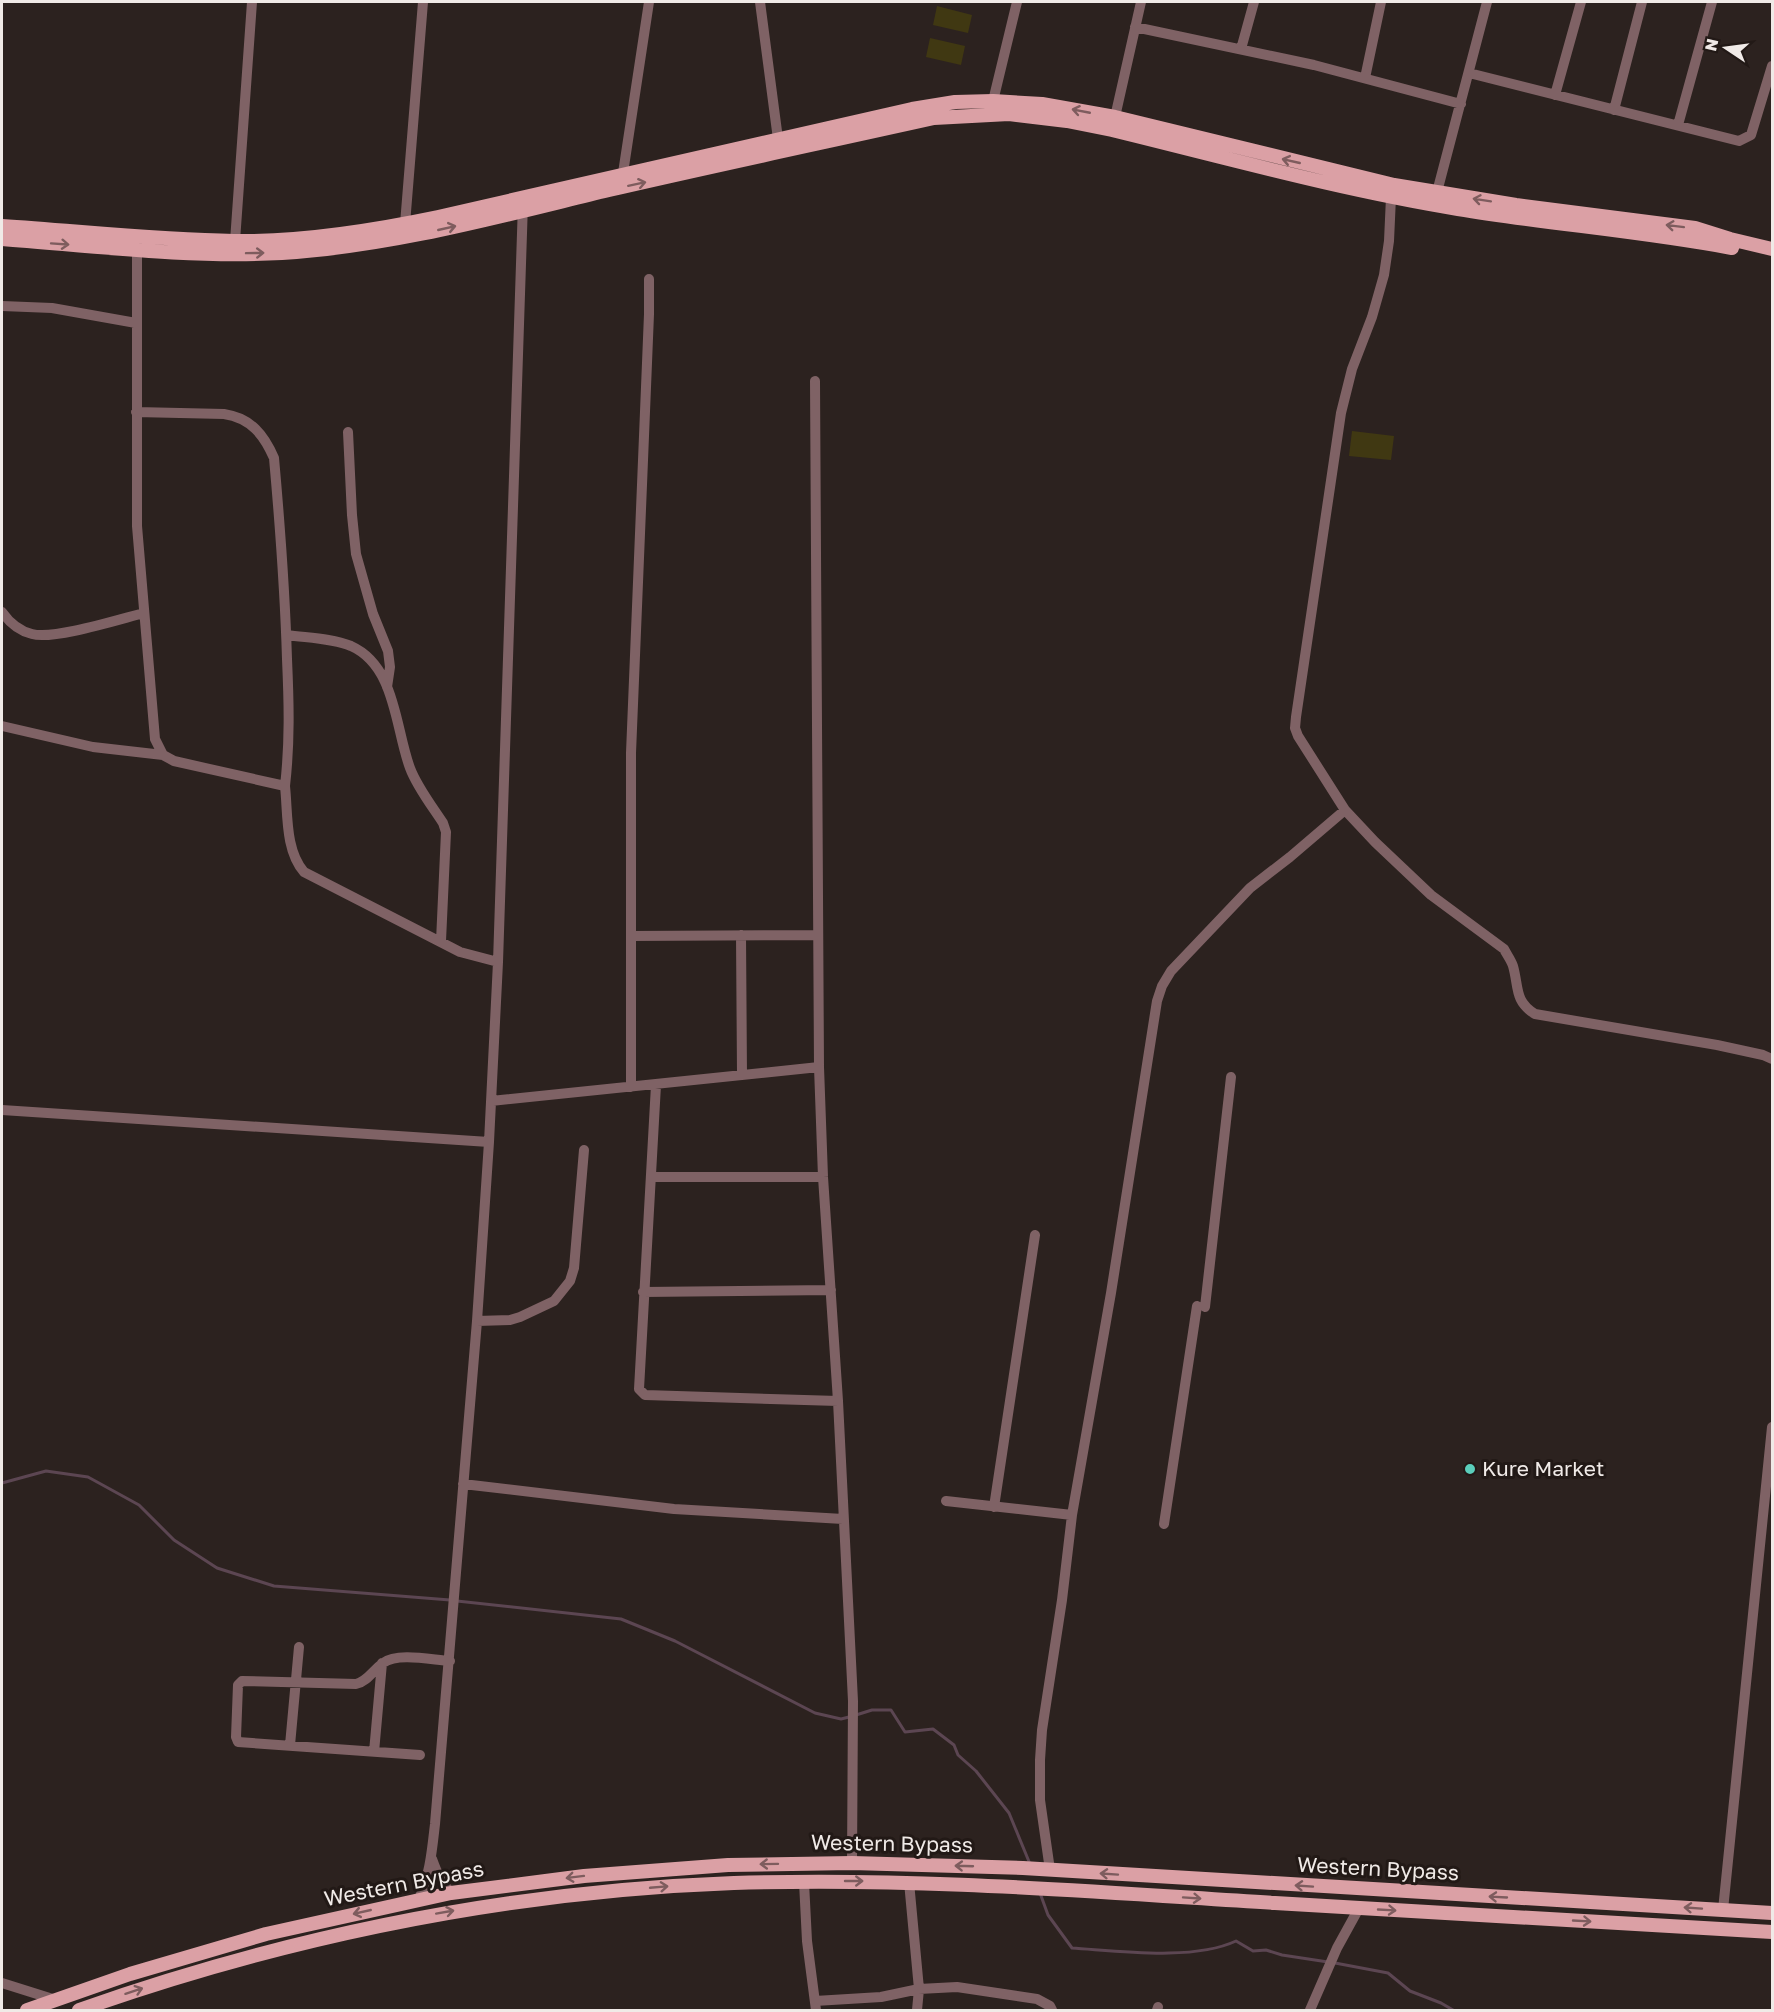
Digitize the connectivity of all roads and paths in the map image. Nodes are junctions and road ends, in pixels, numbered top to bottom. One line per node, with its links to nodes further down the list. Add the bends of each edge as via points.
1 (252, 2): 32 (street)
2 (423, 2): 29 (street)
3 (649, 2): 25 (street)
4 (760, 2): 24 (street)
5 (1017, 2): 19 (street)
6 (1141, 2): 13 (street)
7 (1254, 2): 14 (street)
8 (1381, 2): 17 (street)
9 (1487, 2): 16 (street)
10 (1581, 2): 18 (street)
11 (1642, 2): 21 (street)
12 (1712, 2): 23 (street)
13 (1135, 27): 14 (street); 22 (street)
14 (1241, 49): 17 (street)
15 (1772, 73): 23 (street, via 1751,135 1745,139 1739,141)
16 (1469, 74): 18 (street); 20 (street)
17 (1365, 78): 20 (street)
18 (1555, 95): 21 (street)
19 (993, 101): 22 (main road, one-way to 19, via 1042,104); 24 (main road, via 912,109)
20 (1461, 104): 26 (street)
21 (1614, 110): 23 (street)
22 (1115, 117): 26 (main road, one-way to 22)
23 (1678, 125)
24 (778, 139): 25 (main road)
25 (623, 173): 28 (main road)
26 (1437, 192): 33 (main road, one-way to 26, via 1695,228)
27 (1391, 198): 28 (main road, one-way to 27, via 934,118 997,114 1067,121); 35 (main road, via 1695,241); 49 (street, via 1384,275 1341,413 1295,728)
28 (523, 204): 29 (main road); 34 (main road, one-way to 28, via 234,254 340,248 390,240); 54 (street)
29 (405, 224): 32 (main road, via 326,236)
30 (2, 226): 32 (main road)
31 (2, 239): 34 (main road, one-way to 34)
32 (235, 241)
33 (1773, 249)
34 (137, 250): 38 (street)
35 (1773, 258)
36 (649, 279): 52 (street, via 632,753)
37 (2, 306): 38 (street, via 52,308)
38 (136, 323): 40 (street)
39 (815, 381): 51 (street)
40 (136, 412): 43 (street, via 137,526); 44 (street, via 238,416 250,423 268,445 274,458)
41 (348, 432): 45 (street, via 356,554 388,651)
42 (2, 612): 43 (street, via 13,624 38,635)
43 (144, 613): 47 (street, via 155,739)
44 (287, 635): 45 (street, via 351,646 374,664); 48 (street, via 289,741)
45 (387, 688): 53 (street, via 410,768 446,832)
46 (2, 726): 47 (street, via 93,747)
47 (163, 755): 48 (street, via 184,764)
48 (285, 786): 53 (street, via 292,851 304,872)
49 (1345, 810): 55 (street, via 1431,895 1504,949 1514,969 1518,995 1535,1014 1717,1045); 76 (street, via 1250,888 1171,970 1162,986)
50 (741, 935): 51 (street); 52 (street); 57 (street)
51 (818, 935): 56 (street)
52 (631, 936): 60 (street)
53 (441, 941): 54 (street)
54 (498, 963): 61 (street)
55 (1773, 1059)
56 (819, 1066): 57 (street); 66 (street)
57 (742, 1075): 59 (street)
58 (1231, 1077): 78 (street, via 1201,1306)
59 (656, 1085): 60 (street); 65 (street)
60 (631, 1087): 61 (street)
61 (492, 1101): 63 (street)
62 (2, 1110): 63 (street)
63 (489, 1142): 70 (street)
64 (584, 1150): 70 (street, via 570,1281 554,1301 520,1317)
65 (651, 1177): 66 (street); 69 (street)
66 (823, 1177): 68 (street)
67 (1035, 1235): 75 (street)
68 (831, 1290): 69 (street); 71 (street)
69 (643, 1292): 71 (street, via 638,1386 645,1395)
70 (477, 1321): 73 (street)
71 (838, 1401): 77 (street)
72 (1773, 1427): 94 (street)
73 (463, 1484): 77 (street, via 686,1510); 80 (street)
74 (946, 1501): 75 (street)
75 (994, 1507): 76 (street)
76 (1072, 1515): 88 (street, via 1042,1730 1040,1800)
77 (843, 1519): 87 (street, via 853,1704)
78 (1164, 1524)
79 (299, 1647): 82 (street)
80 (450, 1661): 81 (street, via 396,1657); 86 (street)
81 (382, 1663): 82 (street, via 362,1683); 84 (street)
82 (296, 1684): 83 (street); 83 (street, via 242,1681 237,1688 238,1742)
83 (290, 1745): 84 (street)
84 (374, 1752): 85 (street)
85 (420, 1755)
86 (432, 1857): 91 (street, via 438,1875); 92 (street)
87 (852, 1863): 88 (main road, Western Bypass, one-way to 87); 91 (main road, Western Bypass, one-way to 91, via 662,1869)
88 (1046, 1870): 94 (main road, Western Bypass, one-way to 88)
89 (804, 1882): 90 (main road, Western Bypass, one-way to 90); 100 (street); 102 (main road, Western Bypass, one-way to 89, via 270,1951 442,1913 665,1887)
90 (909, 1882): 93 (main road, Western Bypass, one-way to 93); 98 (street)
91 (451, 1893): 92 (main road, Western Bypass)
92 (419, 1899): 99 (main road, Western Bypass, one-way to 99, via 266,1934)
93 (1359, 1908): 96 (main road, Western Bypass, one-way to 96); 105 (street)
94 (1723, 1910): 95 (main road, Western Bypass)
95 (1773, 1913)
96 (1773, 1932)
97 (2, 1983): 99 (street)
98 (919, 1989): 100 (street); 103 (street); 104 (street, via 957,1987 1037,1999)
99 (56, 2000): 101 (main road, Western Bypass)
100 (815, 2006)
101 (27, 2010)
102 (79, 2010)
103 (917, 2010)
104 (1052, 2010)
105 (1310, 2010)

